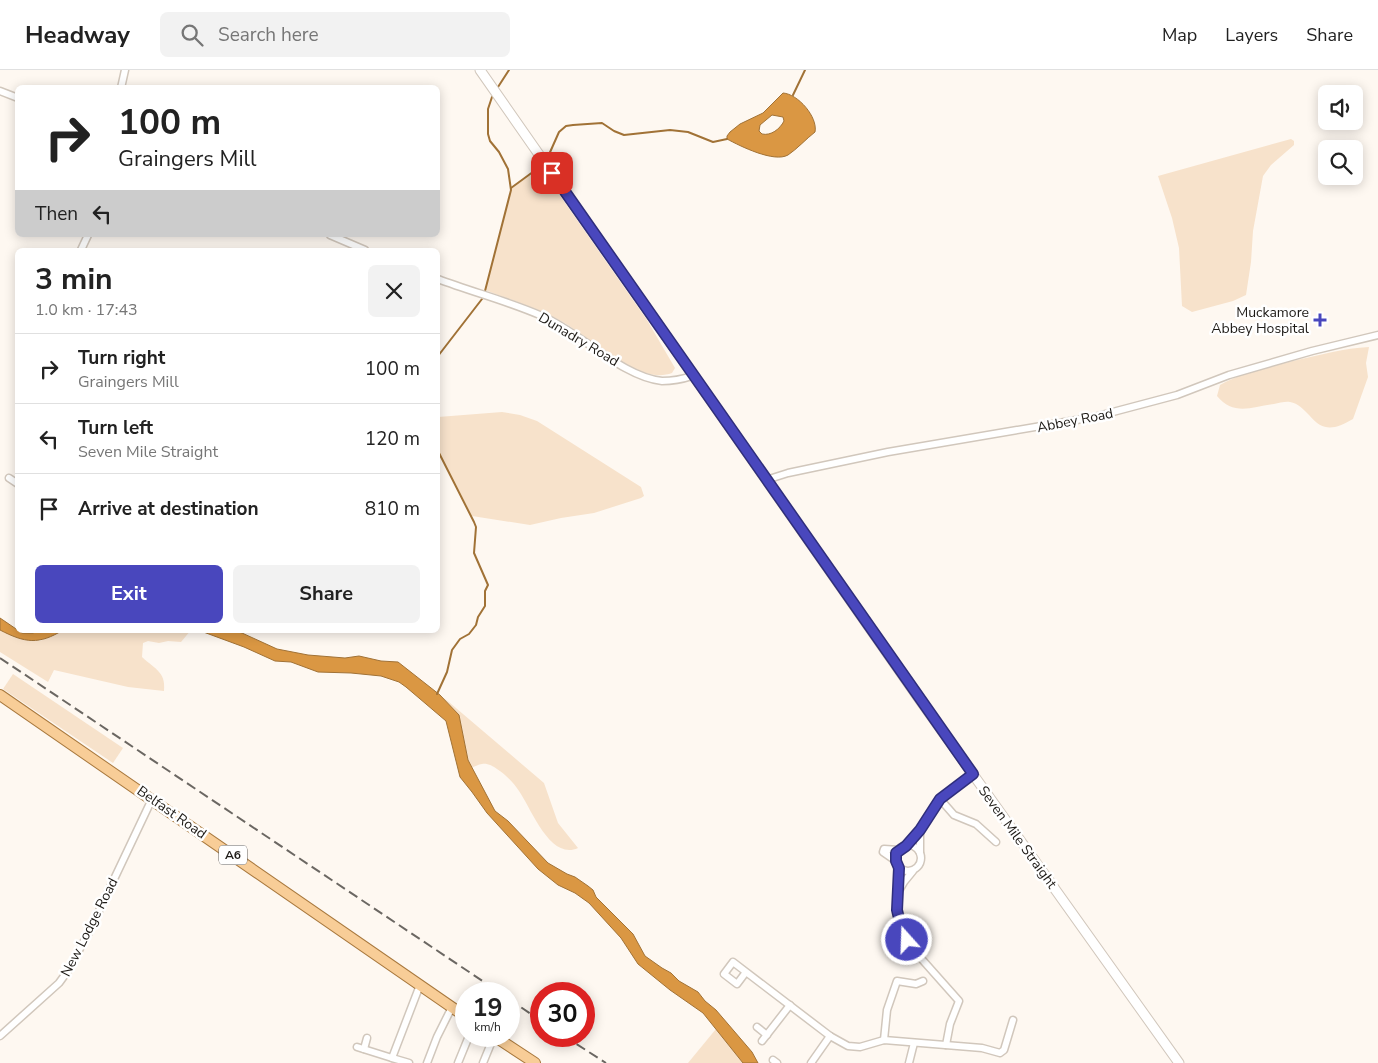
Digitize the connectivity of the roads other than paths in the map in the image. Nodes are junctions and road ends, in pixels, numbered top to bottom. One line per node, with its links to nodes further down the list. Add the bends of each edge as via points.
1 (125, 70): 3 (street)
2 (480, 70): 10 (main road, Seven Mile Straight)
3 (122, 85)
4 (0, 91): 5 (street)
5 (15, 97)
6 (335, 237): 7 (street)
7 (360, 248)
8 (440, 280): 10 (street, Dunadry Road, via 554,321 616,362 644,376 666,381)
9 (1378, 335): 12 (street, Abbey Road, via 1312,351 1229,375 1178,395 1094,417 888,452)
10 (692, 376): 12 (main road, Seven Mile Straight)
11 (9, 478): 13 (street)
12 (766, 480): 15 (main road, Seven Mile Straight)
13 (15, 482)
14 (0, 695): 16 (main road, Belfast Road / A6)
15 (973, 774): 17 (street); 54 (main road, Seven Mile Straight)
16 (152, 799): 29 (main road, Belfast Road / A6); 36 (street, New Lodge Road, via 68,972)
17 (940, 799): 18 (street); 19 (street, via 954,815 976,824)
18 (920, 830): 20 (street); 22 (street)
19 (996, 842)
20 (906, 846): 21 (street); 22 (street, via 914,847)
21 (899, 850): 23 (street); 23 (street, via 884,849 883,852)
22 (920, 853): 25 (street, via 921,861)
23 (896, 861): 24 (street)
24 (899, 868): 25 (street); 26 (street)
25 (914, 870): 26 (street)
26 (898, 895): 42 (street, via 898,914 905,937 959,999 948,1028)
27 (746, 972): 30 (street)
28 (923, 981): 39 (street, via 916,984 897,981 887,1010)
29 (420, 985): 31 (main road, Belfast Road / A6); 46 (street)
30 (790, 1005): 35 (street); 37 (street)
31 (452, 1007): 32 (main road, Belfast Road / A6); 48 (street)
32 (455, 1009)
33 (1013, 1020): 42 (street, via 1002,1052)
34 (757, 1027): 35 (street)
35 (767, 1035): 40 (street)
36 (0, 1036)
37 (830, 1036): 39 (street, via 855,1047); 52 (street)
38 (367, 1038): 46 (street, via 361,1048)
39 (884, 1040): 41 (street)
40 (762, 1041)
41 (914, 1043): 42 (street); 53 (street)
42 (946, 1045)
43 (465, 1047): 49 (street)
44 (490, 1047): 50 (street)
45 (511, 1047): 51 (main road)
46 (392, 1058): 47 (street)
47 (409, 1063)
48 (427, 1063)
49 (458, 1063)
50 (483, 1063)
51 (535, 1063)
52 (811, 1063)
53 (909, 1063)
54 (1179, 1063)

